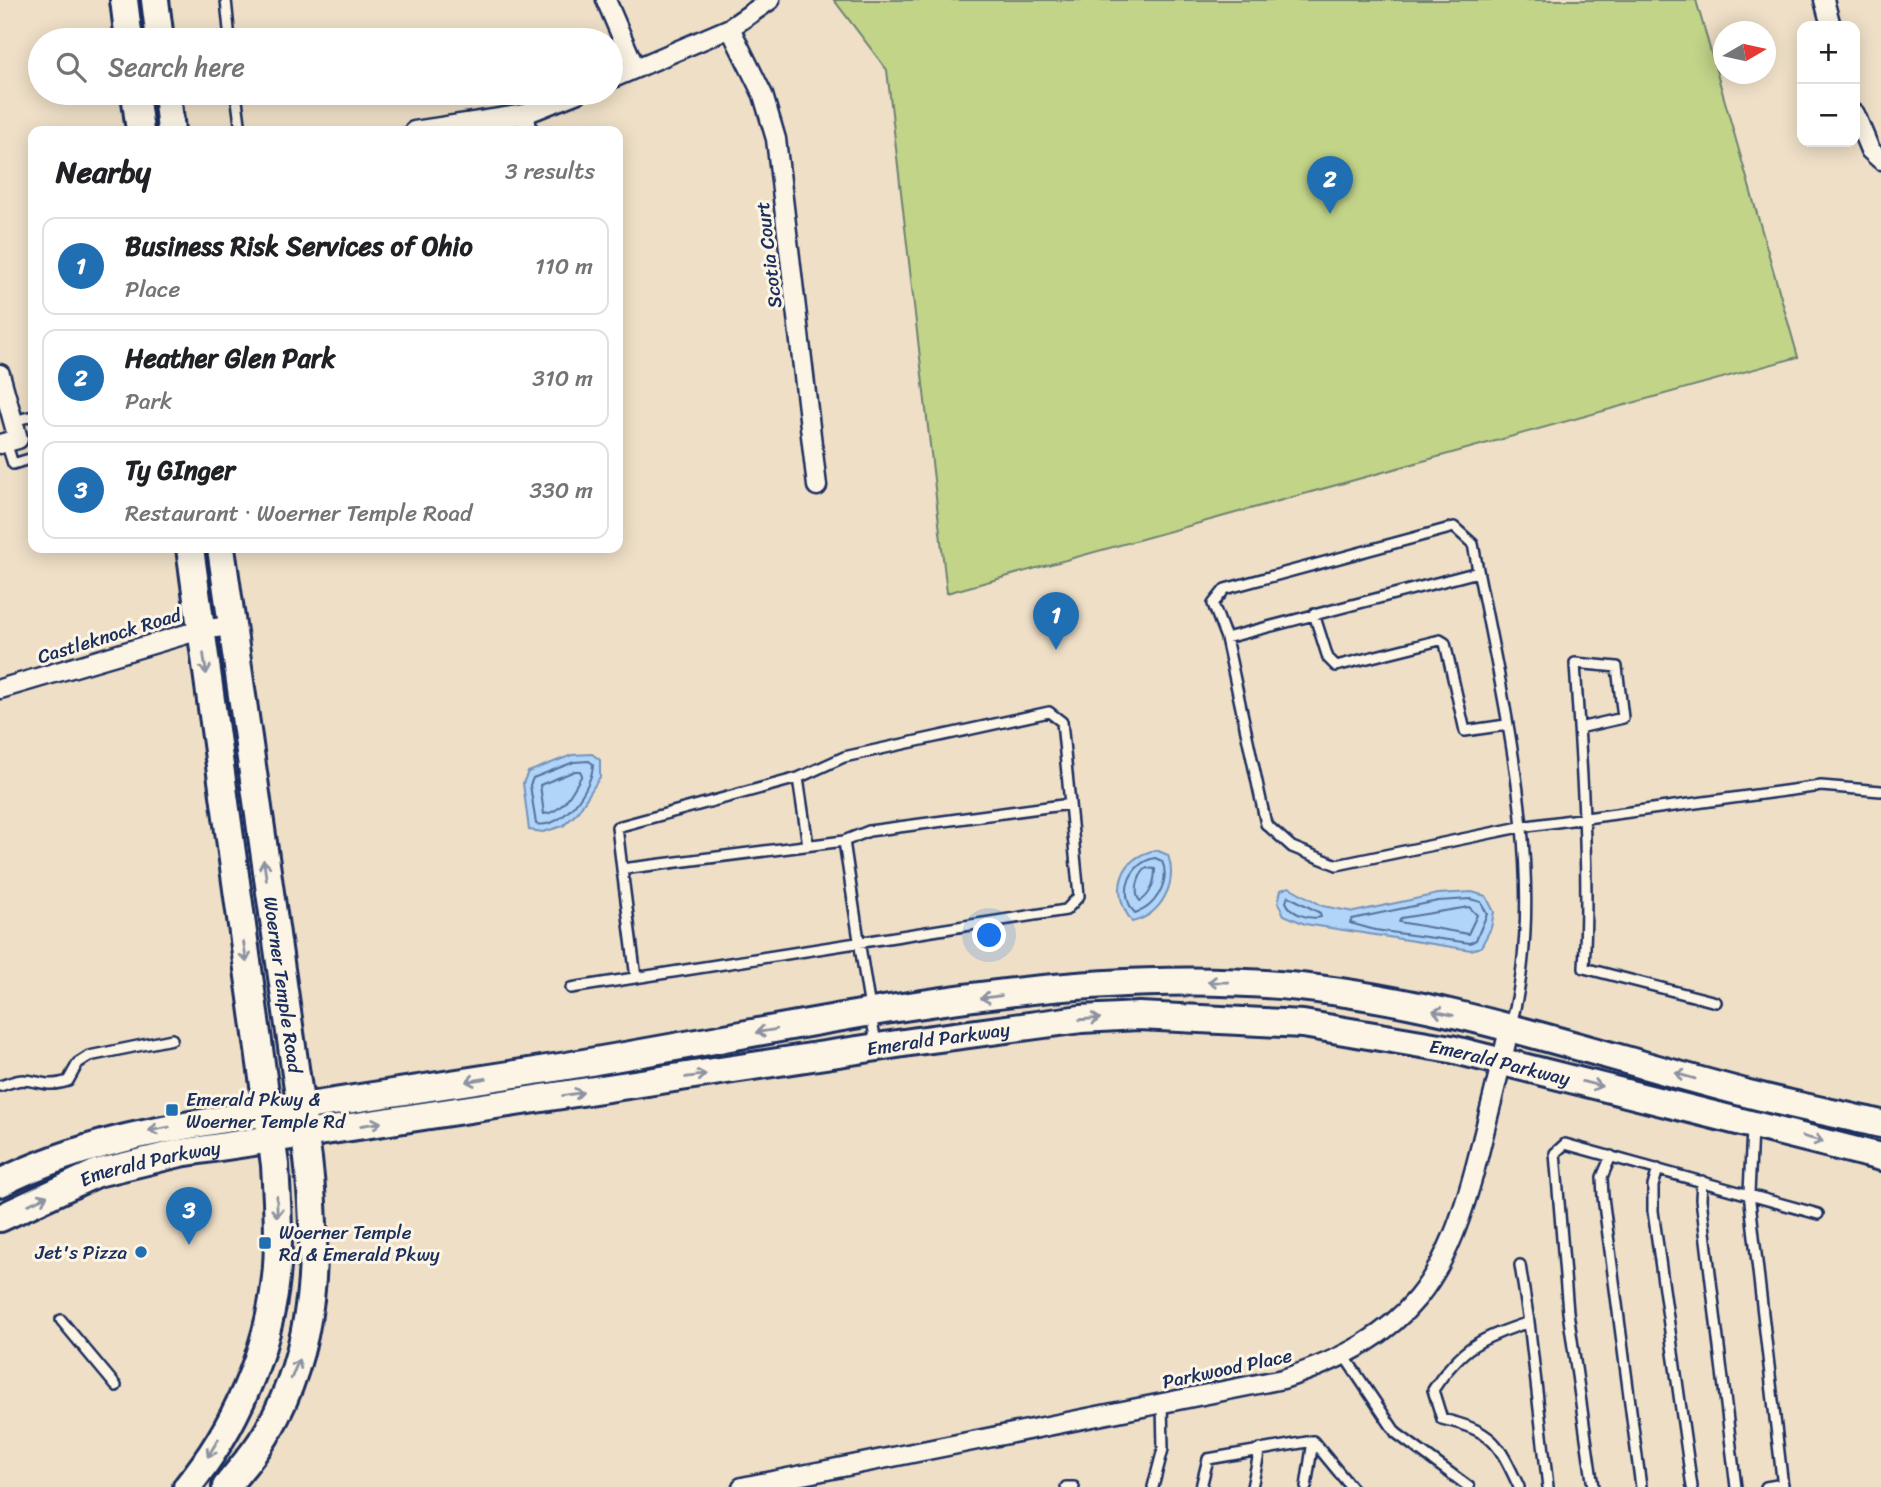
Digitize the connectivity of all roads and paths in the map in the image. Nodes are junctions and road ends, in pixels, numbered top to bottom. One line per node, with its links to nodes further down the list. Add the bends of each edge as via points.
1 (124, 0): 8 (main road)
2 (155, 0): 9 (main road)
3 (226, 0): 10 (lane)
4 (606, 0): 11 (street)
5 (770, 0): 12 (street)
6 (1824, 0): 7 (street)
7 (1830, 21)
8 (128, 28)
9 (158, 28)
10 (229, 28)
11 (618, 28)
12 (730, 28): 14 (street); 32 (street, Scotia Court, via 763,95 776,139)
13 (623, 40): 14 (street)
14 (635, 68): 15 (street)
15 (623, 74)
16 (137, 105): 21 (main road)
17 (168, 105): 22 (main road)
18 (238, 105): 23 (lane)
19 (556, 105): 20 (street)
20 (526, 122): 24 (street)
21 (139, 126)
22 (170, 126)
23 (240, 126)
24 (476, 126)
25 (1860, 126): 26 (street, via 1870,150)
26 (1881, 160)
27 (0, 374): 29 (street)
28 (28, 417): 29 (lane)
29 (13, 421): 30 (street, via 18,439)
30 (3, 443): 31 (lane, via 13,464)
31 (28, 460)
32 (817, 486)
33 (191, 553): 38 (main road, Woerner Temple Road)
34 (222, 553): 37 (main road, Woerner Temple Road)
35 (1478, 572): 36 (lane); 39 (lane, via 1473,544 1454,527 1225,589 1213,604); 41 (lane)
36 (1314, 614): 39 (lane); 41 (lane, via 1328,658 1336,666 1440,640 1446,643 1465,731)
37 (230, 626): 38 (street, Castleknock Road); 61 (main road, Woerner Temple Road, one-way to 37)
38 (200, 630): 40 (street, Castleknock Road); 62 (main road, Woerner Temple Road, one-way to 62)
39 (1226, 638): 47 (lane, via 1266,824 1292,847 1337,865)
40 (0, 689)
41 (1506, 725): 47 (lane)
42 (1579, 728): 42 (lane, via 1575,663 1617,667 1623,718); 46 (lane)
43 (799, 778): 45 (lane, via 845,757 1049,712 1062,722); 49 (lane); 50 (lane, via 617,827)
44 (1881, 791): 46 (lane, via 1821,786)
45 (1070, 804): 48 (lane, via 869,831); 51 (lane, via 1079,897 1066,910)
46 (1583, 820): 47 (lane); 54 (lane, via 1584,968)
47 (1520, 827): 56 (lane, via 1526,946)
48 (844, 841): 49 (lane); 51 (lane)
49 (808, 845): 50 (lane)
50 (622, 869): 52 (lane)
51 (859, 942): 52 (lane); 55 (lane)
52 (636, 978): 53 (lane)
53 (571, 988)
54 (1716, 1002)
55 (871, 1014): 56 (main road, Emerald Parkway, one-way to 55, via 1385,1000 1237,983 1078,985); 58 (lane); 61 (main road, Emerald Parkway, one-way to 61)
56 (1509, 1029): 59 (street, Parkwood Place); 64 (main road, Emerald Parkway, one-way to 56, via 1751,1095)
57 (172, 1039): 60 (lane, via 89,1056 78,1063 68,1081 56,1085 22,1080)
58 (877, 1048): 59 (main road, Emerald Parkway, one-way to 59, via 1081,1020 1178,1017 1303,1024); 65 (main road, Emerald Parkway, one-way to 58)
59 (1503, 1060): 63 (main road, Emerald Parkway, one-way to 63); 78 (street, Parkwood Place, via 1465,1206 1441,1265 1399,1319)
60 (0, 1086)
61 (299, 1107): 62 (main road, Emerald Parkway); 65 (main road, Woerner Temple Road)
62 (268, 1112): 66 (main road, Woerner Temple Road); 71 (main road, Emerald Parkway, one-way to 71, via 131,1134 40,1163)
63 (1753, 1124): 68 (main road, Emerald Parkway, one-way to 68); 72 (lane)
64 (1881, 1124)
65 (304, 1134): 66 (main road, Emerald Parkway); 85 (main road, Woerner Temple Road, one-way to 65, via 268,1431 299,1362 314,1282 312,1198)
66 (271, 1139): 74 (main road, Emerald Parkway, one-way to 66, via 97,1173 180,1153); 84 (main road, Woerner Temple Road, one-way to 84, via 277,1200 276,1278 262,1348 237,1409)
67 (1611, 1156): 69 (lane); 97 (lane, via 1565,1144 1555,1153 1568,1312); 98 (lane, via 1602,1177 1603,1197)
68 (1881, 1157)
69 (1658, 1169): 70 (lane); 99 (lane, via 1653,1211)
70 (1702, 1181): 72 (lane); 100 (lane, via 1700,1199)
71 (0, 1183)
72 (1749, 1194): 73 (lane); 83 (lane)
73 (1818, 1214)
74 (0, 1218)
75 (1520, 1265): 77 (lane)
76 (61, 1320): 79 (lane)
77 (1529, 1322): 95 (lane, via 1479,1339 1433,1390 1442,1419 1476,1427 1501,1448); 96 (lane)
78 (1345, 1357): 80 (street, Parkwood Place, via 1283,1379); 94 (lane, via 1396,1433)
79 (116, 1386)
80 (1162, 1404): 86 (street, Parkwood Place); 89 (lane, via 1163,1449)
81 (1313, 1441): 82 (lane); 92 (lane); 93 (lane)
82 (1260, 1449): 90 (lane, via 1208,1459); 91 (lane)
83 (1783, 1486): 101 (lane)
84 (187, 1487)
85 (226, 1487)
86 (742, 1487)
87 (1066, 1487): 88 (lane)
88 (1074, 1487)
89 (1153, 1487)
90 (1201, 1487)
91 (1252, 1487)
92 (1306, 1487)
93 (1351, 1487)
94 (1469, 1487)
95 (1520, 1487)
96 (1548, 1487)
97 (1593, 1487)
98 (1641, 1487)
99 (1692, 1487)
100 (1736, 1487)
101 (1766, 1487)

